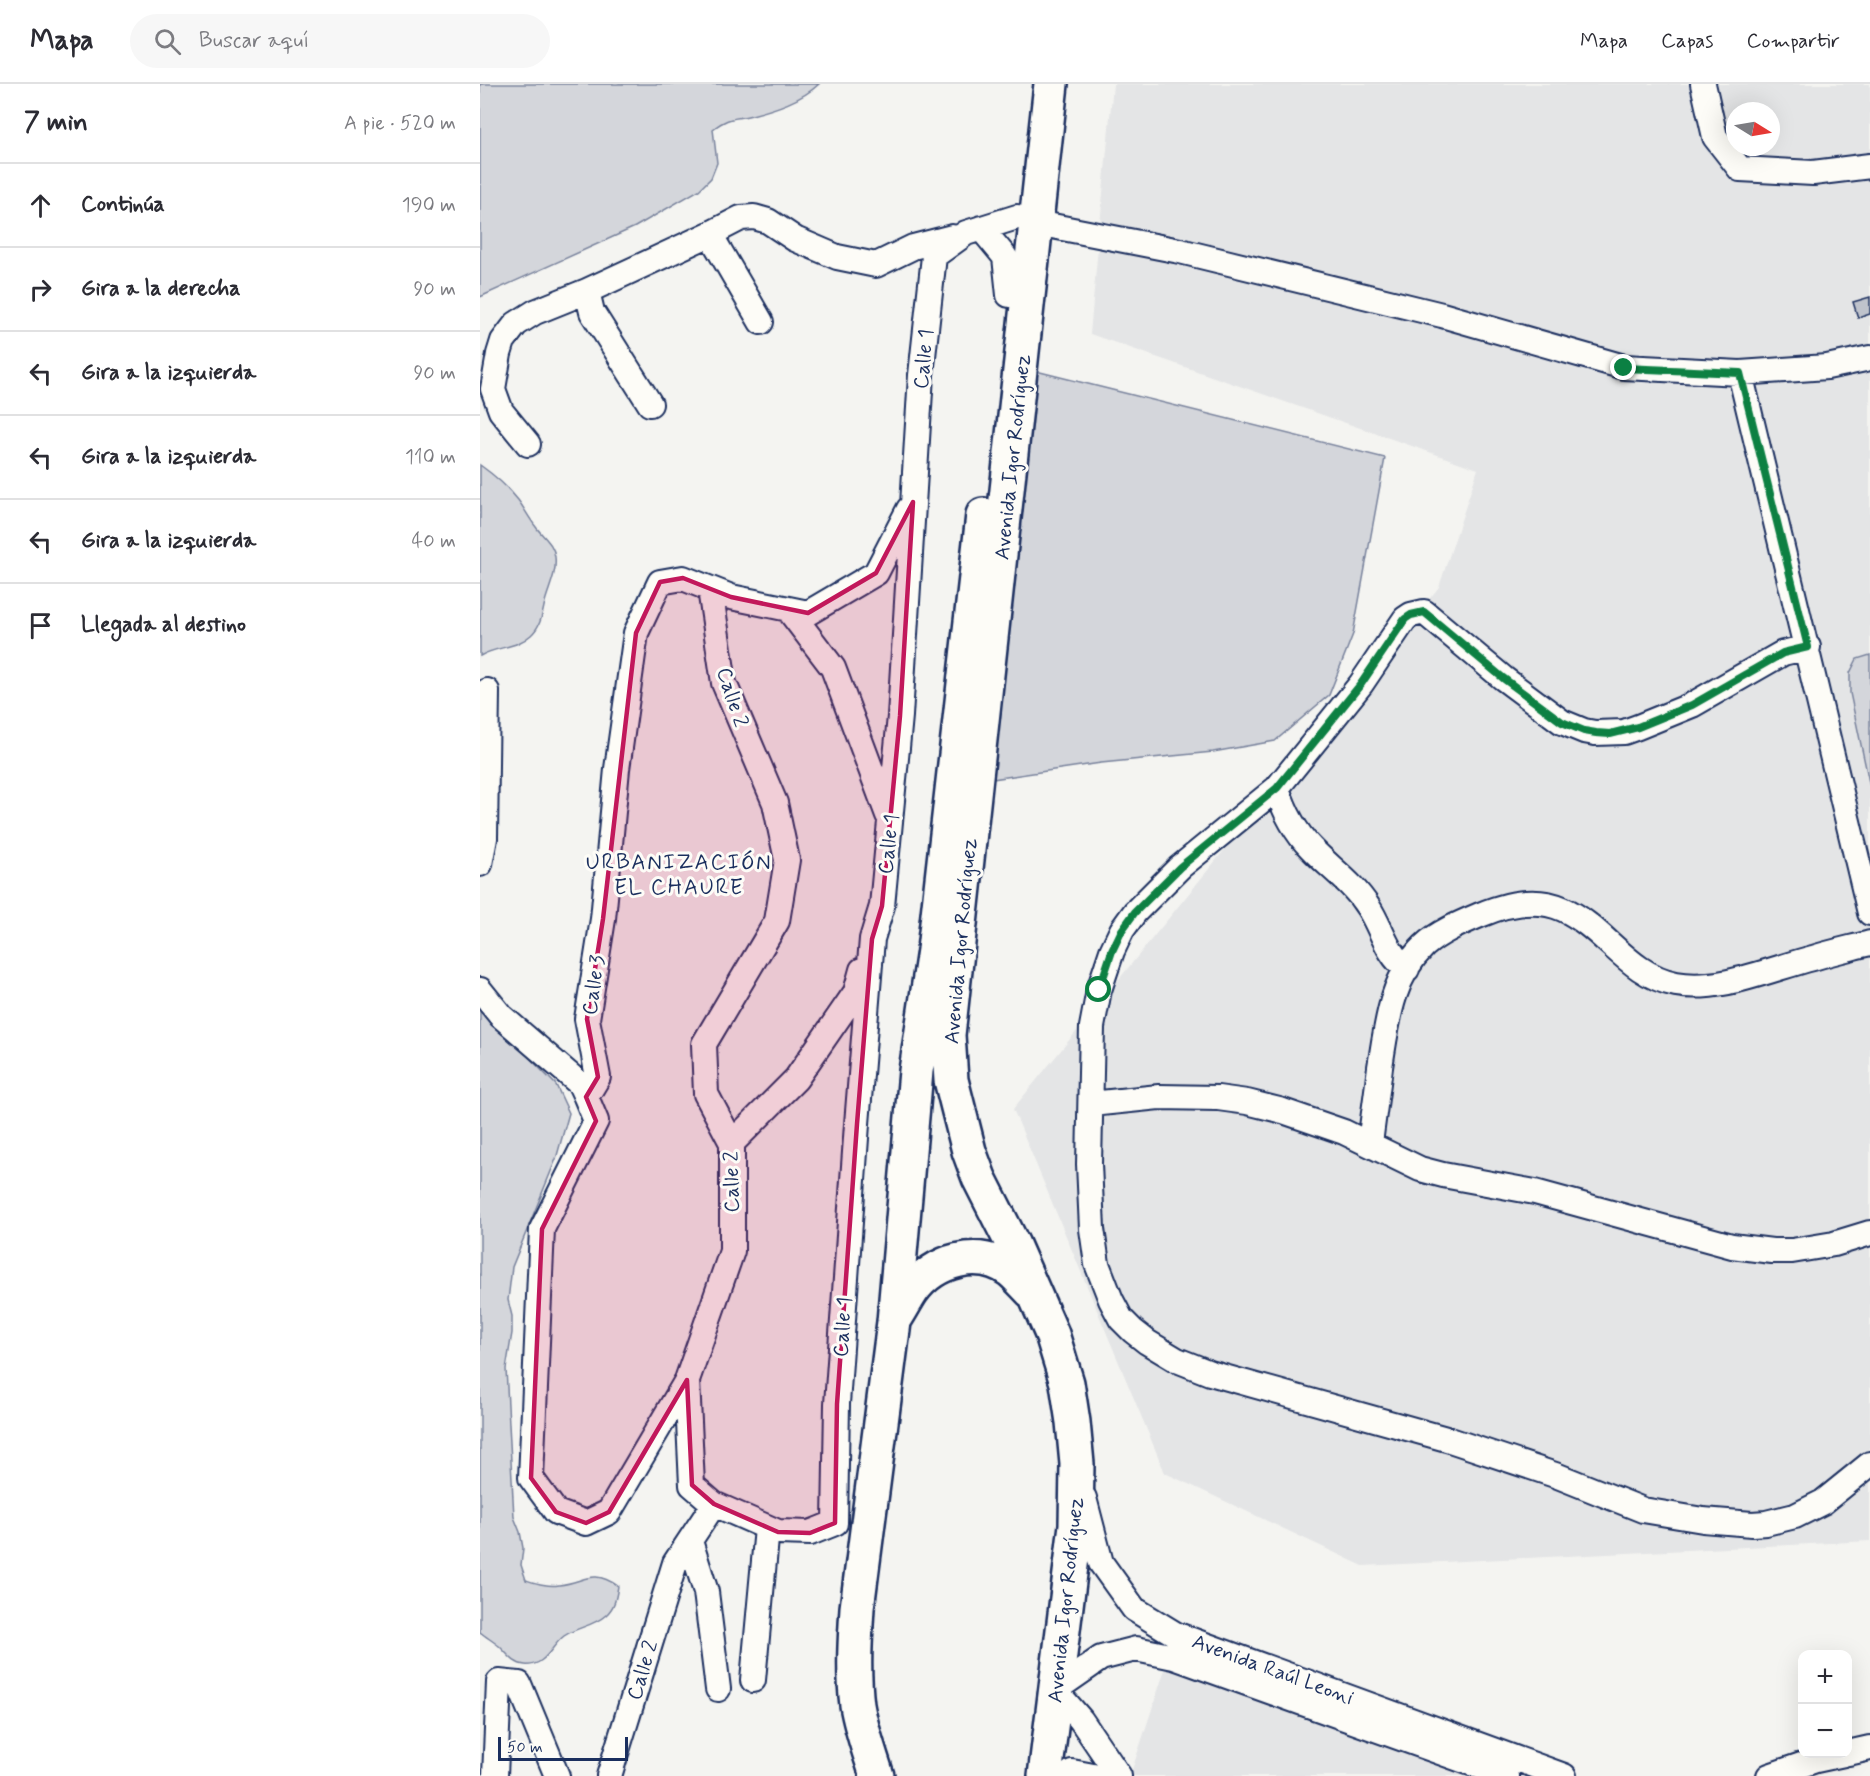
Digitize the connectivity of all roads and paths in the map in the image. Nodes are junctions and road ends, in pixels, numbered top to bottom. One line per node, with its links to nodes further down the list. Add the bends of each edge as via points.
1 (1030, 84): 5 (highway, Avenida Igor Rodríguez)
2 (1051, 84): 5 (highway, Avenida Igor Rodríguez)
3 (1703, 84): 4 (street, via 1715,137 1740,169 1813,173)
4 (1870, 166)
5 (1027, 220): 6 (street, Calle 1); 9 (highway, Avenida Igor Rodríguez); 12 (street, via 1180,251 1431,312 1624,368); 33 (highway, Avenida Igor Rodríguez, via 948,1035 951,1080 969,1151)
6 (974, 230): 7 (street, via 913,247 876,265 837,257 754,217 741,218); 9 (street, via 1005,257); 15 (street, Calle 1, via 934,256)
7 (710, 234): 8 (street); 10 (street)
8 (587, 291): 13 (street, via 592,312); 14 (street, via 524,317 503,341 493,389 501,411)
9 (1009, 295): 34 (highway, Avenida Igor Rodríguez, via 934,950 916,1071)
10 (761, 322)
11 (1870, 358): 12 (street, via 1827,367)
12 (1740, 373): 18 (street)
13 (650, 404)
14 (528, 444)
15 (913, 502): 17 (street, via 876,573 808,613); 21 (street, Calle 1)
16 (710, 589): 17 (street); 28 (street, Calle 3, via 683,578 660,582 636,633 617,770 603,919 587,1019 598,1077); 30 (street, Calle 2, via 724,684 774,803 787,860 777,921 704,1044 706,1094)
17 (788, 609): 21 (street, via 833,668)
18 (1808, 647): 20 (street, via 1783,653 1692,705 1638,727 1596,733 1562,722 1424,612 1417,613 1400,625 1361,684); 23 (street)
19 (488, 691): 22 (street, via 485,838)
20 (1277, 788): 26 (street, via 1301,837 1360,895 1391,954); 29 (street, via 1164,881 1122,930 1104,972 1095,1008)
21 (890, 821): 24 (street, Calle 1, via 882,906)
22 (480, 864)
23 (1870, 913)
24 (872, 939): 30 (street, via 856,992 795,1079); 39 (street, Calle 1, via 837,1404 835,1523 810,1533)
25 (1870, 943): 26 (street, via 1747,978 1705,985 1677,984 1639,969 1573,915 1529,902 1485,912 1444,932 1425,945)
26 (1407, 969): 31 (street, via 1387,1017)
27 (480, 990): 28 (street, via 501,1016 580,1084)
28 (585, 1097): 35 (street, via 596,1121 542,1229 531,1478 556,1512 586,1523 609,1512)
29 (1091, 1104): 31 (street, via 1170,1097 1247,1102 1317,1122); 37 (street, via 1092,1229 1102,1281 1121,1319 1147,1342 1177,1360 1210,1373 1450,1440 1558,1476 1622,1503 1673,1516 1752,1524 1781,1520 1823,1502)
30 (732, 1143): 35 (street, Calle 2, via 732,1251)
31 (1370, 1144): 32 (street, via 1403,1162 1443,1175 1519,1188 1752,1250 1792,1251)
32 (1870, 1233)
33 (1035, 1294): 34 (highway, via 1009,1270 989,1260 966,1257 931,1273 913,1289); 36 (highway, Avenida Igor Rodríguez, via 1067,1383)
34 (894, 1322): 47 (highway, Avenida Igor Rodríguez, via 854,1650 858,1705)
35 (687, 1380): 38 (street, Calle 2, via 692,1485)
36 (1077, 1464): 43 (highway, Avenida Igor Rodríguez, via 1076,1525); 56 (street, Avenida Raúl Leoni, via 1101,1563 1134,1609 1175,1634)
37 (1870, 1464)
38 (714, 1504): 39 (street); 40 (street, Calle 2)
39 (767, 1528): 41 (street)
40 (690, 1541): 42 (street, via 706,1592); 50 (street, Calle 2, via 675,1563)
41 (753, 1680)
42 (718, 1689)
43 (1055, 1690): 51 (highway, Avenida Igor Rodríguez); 54 (street); 55 (street, Avenida Raúl Leoni, via 1101,1658 1136,1649 1174,1657)
44 (1870, 1748): 45 (street)
45 (1852, 1752)
46 (1825, 1758): 57 (street)
47 (877, 1772)
48 (495, 1776): 49 (street, via 499,1682 519,1684)
49 (557, 1776)
50 (609, 1776)
51 (1045, 1776)
52 (1068, 1776): 53 (street, via 1072,1772)
53 (1093, 1776)
54 (1119, 1776)
55 (1507, 1776)
56 (1564, 1776)
57 (1769, 1776)

